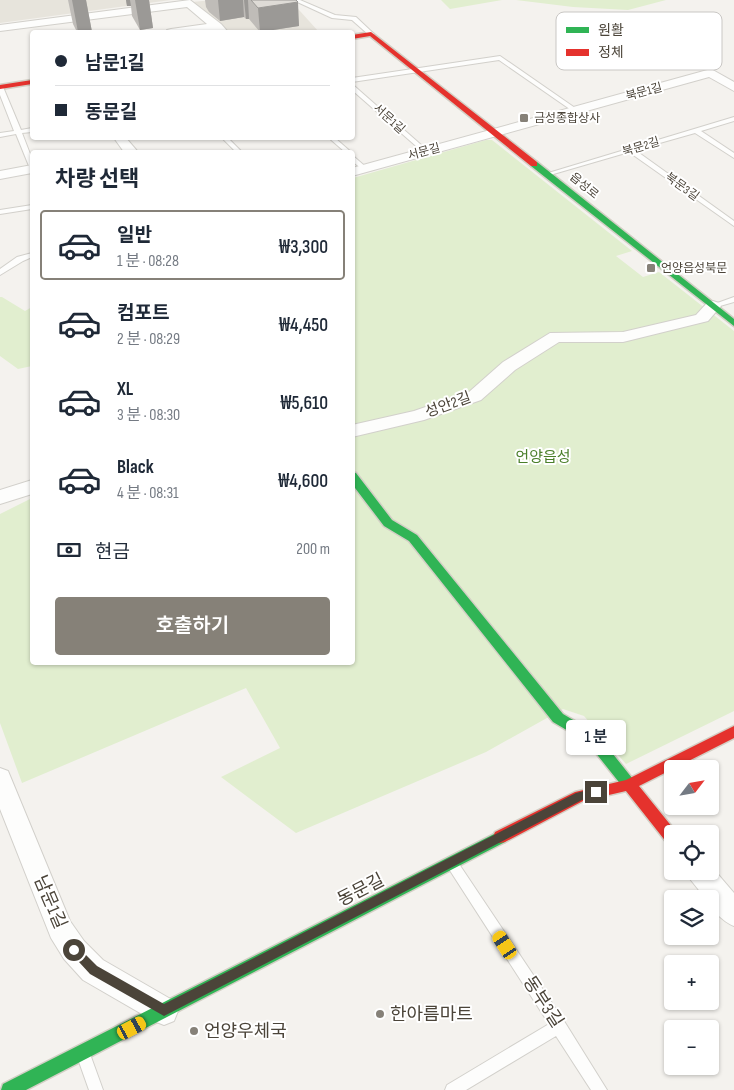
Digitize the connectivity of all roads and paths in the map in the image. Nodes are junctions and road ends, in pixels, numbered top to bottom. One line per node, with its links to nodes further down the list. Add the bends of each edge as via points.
1 (296, 0): 7 (lane, via 334,17 354,18)
2 (45, 22): 3 (street); 4 (street, via 189,3); 5 (street)
3 (0, 28)
4 (220, 29): 6 (street)
5 (51, 30)
6 (204, 30)
7 (371, 34): 8 (street); 9 (street, 읍성로)
8 (355, 37)
9 (416, 70): 10 (lane); 15 (lane, via 500,58); 20 (street, 읍성로)
10 (355, 80)
11 (30, 82): 12 (street)
12 (0, 87): 19 (lane)
13 (734, 87): 15 (street, 북문1길, via 711,73)
14 (355, 89): 29 (lane, 서문1길)
15 (576, 111): 20 (street, 북문1길)
16 (734, 119): 18 (lane, 북문2길)
17 (30, 130): 19 (lane)
18 (695, 130): 28 (lane, 북문2길); 30 (lane)
19 (19, 132): 21 (lane); 31 (lane)
20 (496, 133): 29 (street, 서문길); 34 (street, 읍성로)
21 (0, 135)
22 (122, 140): 25 (street)
23 (227, 140): 26 (lane)
24 (334, 140): 27 (lane)
25 (129, 150)
26 (237, 150)
27 (346, 150)
28 (630, 150): 34 (lane, 북문2길); 38 (lane, 북문3길)
29 (426, 152): 33 (street, 서문길)
30 (734, 156)
31 (30, 162)
32 (30, 168): 35 (street)
33 (359, 170)
34 (548, 174): 42 (street, 읍성로)
35 (0, 176)
36 (30, 206): 37 (lane)
37 (0, 212)
38 (734, 224)
39 (30, 256): 40 (lane)
40 (0, 272)
41 (734, 300): 42 (lane)
42 (713, 306): 43 (street, 읍성로); 44 (street, 성안2길, via 702,318 624,337 556,337 509,366 475,396 418,416)
43 (734, 323)
44 (355, 430)
45 (355, 480): 50 (street, via 388,523 413,538 558,718 592,738)
46 (30, 488): 47 (street)
47 (0, 497)
48 (734, 732): 50 (street, 동문길)
49 (0, 778): 55 (street, 남문1길, via 60,929 74,950 94,970)
50 (628, 785): 51 (street); 52 (street, 동문길, via 580,796)
51 (664, 828)
52 (452, 864): 55 (street, 동문길); 56 (lane, 동부3길)
53 (707, 880): 54 (street)
54 (734, 913)
55 (164, 1010): 57 (street, 동문길)
56 (558, 1026): 60 (lane); 61 (lane, 동부3길)
57 (83, 1053): 58 (street, 동문길); 59 (lane)
58 (9, 1090)
59 (96, 1090)
60 (452, 1090)
61 (600, 1090)

